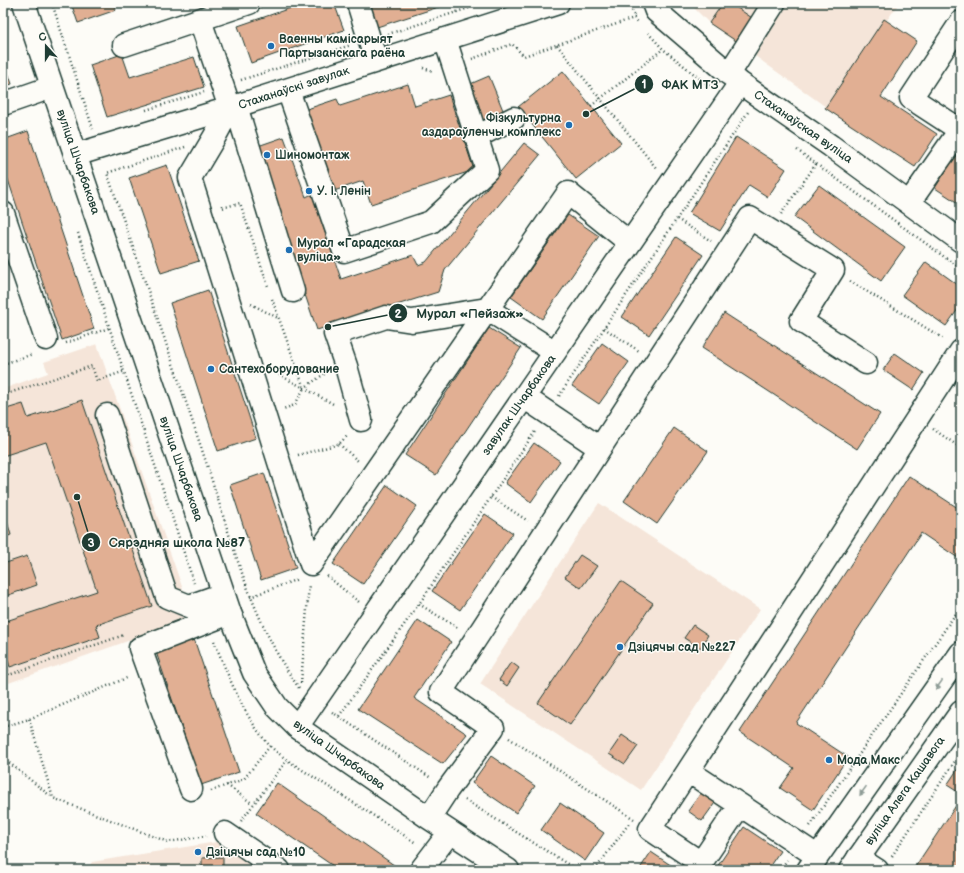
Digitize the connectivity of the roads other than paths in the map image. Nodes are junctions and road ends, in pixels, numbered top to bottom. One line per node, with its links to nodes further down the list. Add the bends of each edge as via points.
1 (24, 3): 13 (street, вуліца Шчарбакова)
2 (358, 3): 11 (street)
3 (558, 3): 9 (street, Стаханаўскі завулак)
4 (654, 3): 12 (street, Стаханаўская вуліца, via 656,11)
5 (774, 4): 12 (street, завулак Шчарбакова)
6 (235, 5): 7 (street)
7 (200, 20): 10 (street); 16 (street, via 222,86)
8 (961, 22): 18 (street, via 910,98)
9 (445, 39): 11 (street, Стаханаўскі завулак); 19 (street)
10 (124, 45)
11 (376, 61): 14 (street, Стаханаўскі завулак)
12 (732, 85): 21 (street, Стаханаўская вуліца, via 831,146); 24 (street, завулак Шчарбакова)
13 (52, 87): 15 (street); 20 (street, вуліца Шчарбакова)
14 (288, 90): 16 (street, Стаханаўскі завулак); 19 (street, via 344,251 431,222 487,170)
15 (3, 104)
16 (233, 107): 20 (street, Стаханаўскі завулак); 25 (street); 26 (street, via 190,178 311,569)
17 (514, 118): 19 (street)
18 (961, 130): 21 (street)
19 (476, 137)
20 (75, 155): 35 (street, вуліца Шчарбакова)
21 (909, 203): 23 (street, Стаханаўская вуліца)
22 (3, 213): 27 (street)
23 (961, 240)
24 (630, 243): 26 (street, via 568,193); 29 (street, завулак Шчарбакова)
25 (293, 291)
26 (487, 309): 29 (street); 33 (street, via 412,321 386,317 335,334)
27 (50, 345)
28 (954, 346): 39 (street, via 917,419)
29 (555, 352): 31 (street, завулак Шчарбакова)
30 (866, 363): 34 (street, via 801,321 833,270 750,218)
31 (524, 397): 34 (street); 38 (street, завулак Шчарбакова)
32 (107, 415): 35 (street, via 167,597 189,606)
33 (361, 420)
34 (600, 448): 42 (street, via 441,692 493,728)
35 (226, 604): 38 (street, вуліца Шчарбакова, via 254,672 277,707); 40 (street, via 140,648)
36 (961, 653): 45 (street, one-way to 45)
37 (961, 712): 47 (street, вуліца Алега Кашавога)
38 (297, 727): 42 (street, вуліца Шчарбакова)
39 (688, 771): 41 (street); 41 (street, via 641,823 701,863)
40 (190, 789)
41 (740, 805): 45 (street, via 798,844)
42 (429, 818): 43 (street, вуліца Шчарбакова)
43 (450, 832): 49 (street); 50 (street, вуліца Шчарбакова)
44 (227, 834): 48 (street)
45 (812, 863)
46 (884, 863): 47 (street)
47 (854, 864)
48 (279, 870)
49 (421, 870)
50 (508, 870)

